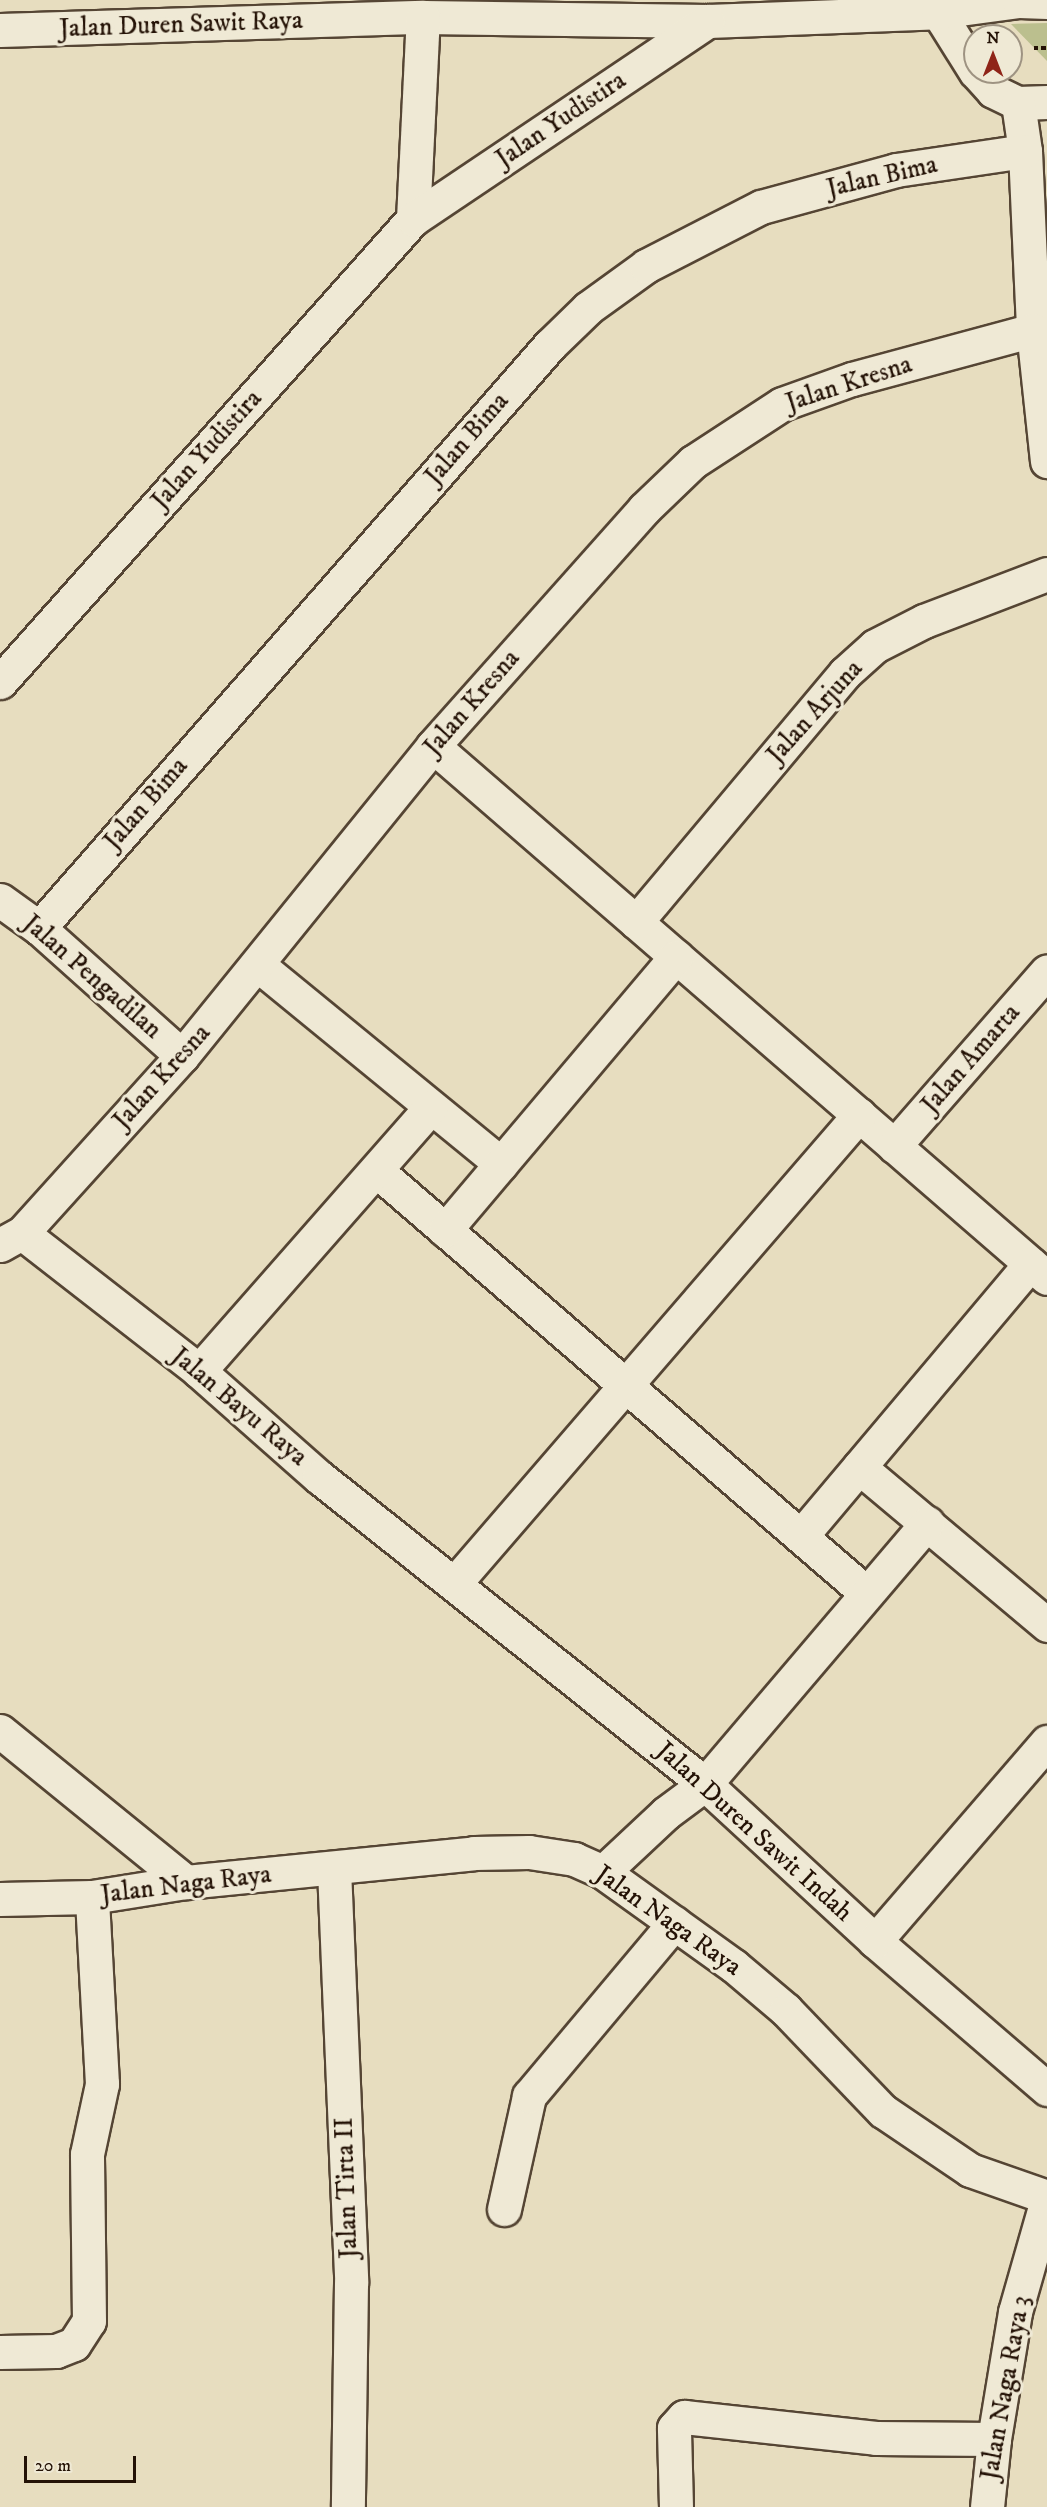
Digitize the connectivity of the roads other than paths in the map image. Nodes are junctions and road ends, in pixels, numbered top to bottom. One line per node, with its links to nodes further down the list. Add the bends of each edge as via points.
1 (1047, 2): 2 (street, Jalan Duren Sawit Raya, via 1019,1)
2 (938, 12): 5 (street, Jalan Duren Sawit Raya); 7 (street)
3 (128, 14): 4 (street, Jalan Duren Sawit Raya); 6 (street, Jalan Duren Sawit Raya)
4 (423, 17): 5 (street, Jalan Duren Sawit Raya); 11 (street)
5 (708, 21): 11 (street, Jalan Yudistira)
6 (0, 30)
7 (963, 53)
8 (986, 84): 9 (street, via 993,91)
9 (1033, 103): 10 (street)
10 (1025, 151): 12 (street); 19 (street, Jalan Bima, via 896,170 761,207 646,266 588,308 542,354)
11 (413, 219): 15 (street, Jalan Yudistira)
12 (1039, 316): 13 (street); 16 (street, Jalan Kresna, via 782,404 731,435 693,462 644,509)
13 (1047, 461)
14 (1047, 574): 18 (street, Jalan Arjuna, via 924,621 875,646 845,673)
15 (0, 682)
16 (433, 746): 18 (street); 21 (street, Jalan Kresna)
17 (0, 900): 19 (street, Jalan Pengadilan)
18 (636, 922): 20 (street)
19 (39, 928): 23 (street, Jalan Pengadilan)
20 (676, 957): 25 (street); 27 (street)
21 (258, 965): 23 (street, Jalan Kresna); 24 (street)
22 (1047, 971): 26 (street, Jalan Amarta)
23 (182, 1056): 30 (street, Jalan Kresna)
24 (431, 1107): 27 (street); 28 (street)
25 (859, 1115): 26 (street); 33 (street)
26 (894, 1146): 31 (street)
27 (501, 1164): 29 (street)
28 (377, 1171): 29 (street); 32 (street)
29 (445, 1230): 33 (street)
30 (11, 1239): 32 (street, Jalan Bayu Raya)
31 (1039, 1271): 34 (street)
32 (199, 1371): 37 (street, Jalan Bayu Raya, via 319,1477)
33 (626, 1388): 36 (street); 37 (street)
34 (859, 1467): 35 (street); 36 (street)
35 (927, 1523): 38 (street); 39 (street)
36 (801, 1536): 38 (street)
37 (454, 1584): 42 (street, Jalan Duren Sawit Indah)
38 (865, 1592): 42 (street)
39 (1047, 1625)
40 (0, 1731): 45 (street)
41 (1047, 1742): 49 (street)
42 (705, 1784): 44 (street, via 666,1813); 49 (street, Jalan Duren Sawit Indah)
43 (334, 1869): 44 (street, Jalan Naga Raya, via 474,1853 529,1852 574,1859); 45 (street, Jalan Naga Raya); 55 (street, Jalan Tirta II, via 351,2283)
44 (603, 1872): 48 (street, Jalan Naga Raya)
45 (186, 1882): 46 (street, Jalan Naga Raya)
46 (92, 1897): 47 (street, Jalan Naga Raya); 53 (street, via 102,2084 87,2154 92,2280 89,2321 74,2344 56,2351)
47 (0, 1899)
48 (674, 1923): 51 (street, Jalan Naga Raya, via 786,2010 883,2111 970,2170); 52 (street, via 529,2096)
49 (875, 1941): 50 (street, Jalan Duren Sawit Indah)
50 (1047, 2089)
51 (1047, 2199): 54 (street, Jalan Naga Raya 3, via 1015,2312)
52 (504, 2209)
53 (0, 2352)
54 (993, 2439): 56 (street, via 865,2437 684,2416 674,2428); 57 (street, Jalan Naga Raya 3)
55 (348, 2507)
56 (676, 2507)
57 (987, 2507)

